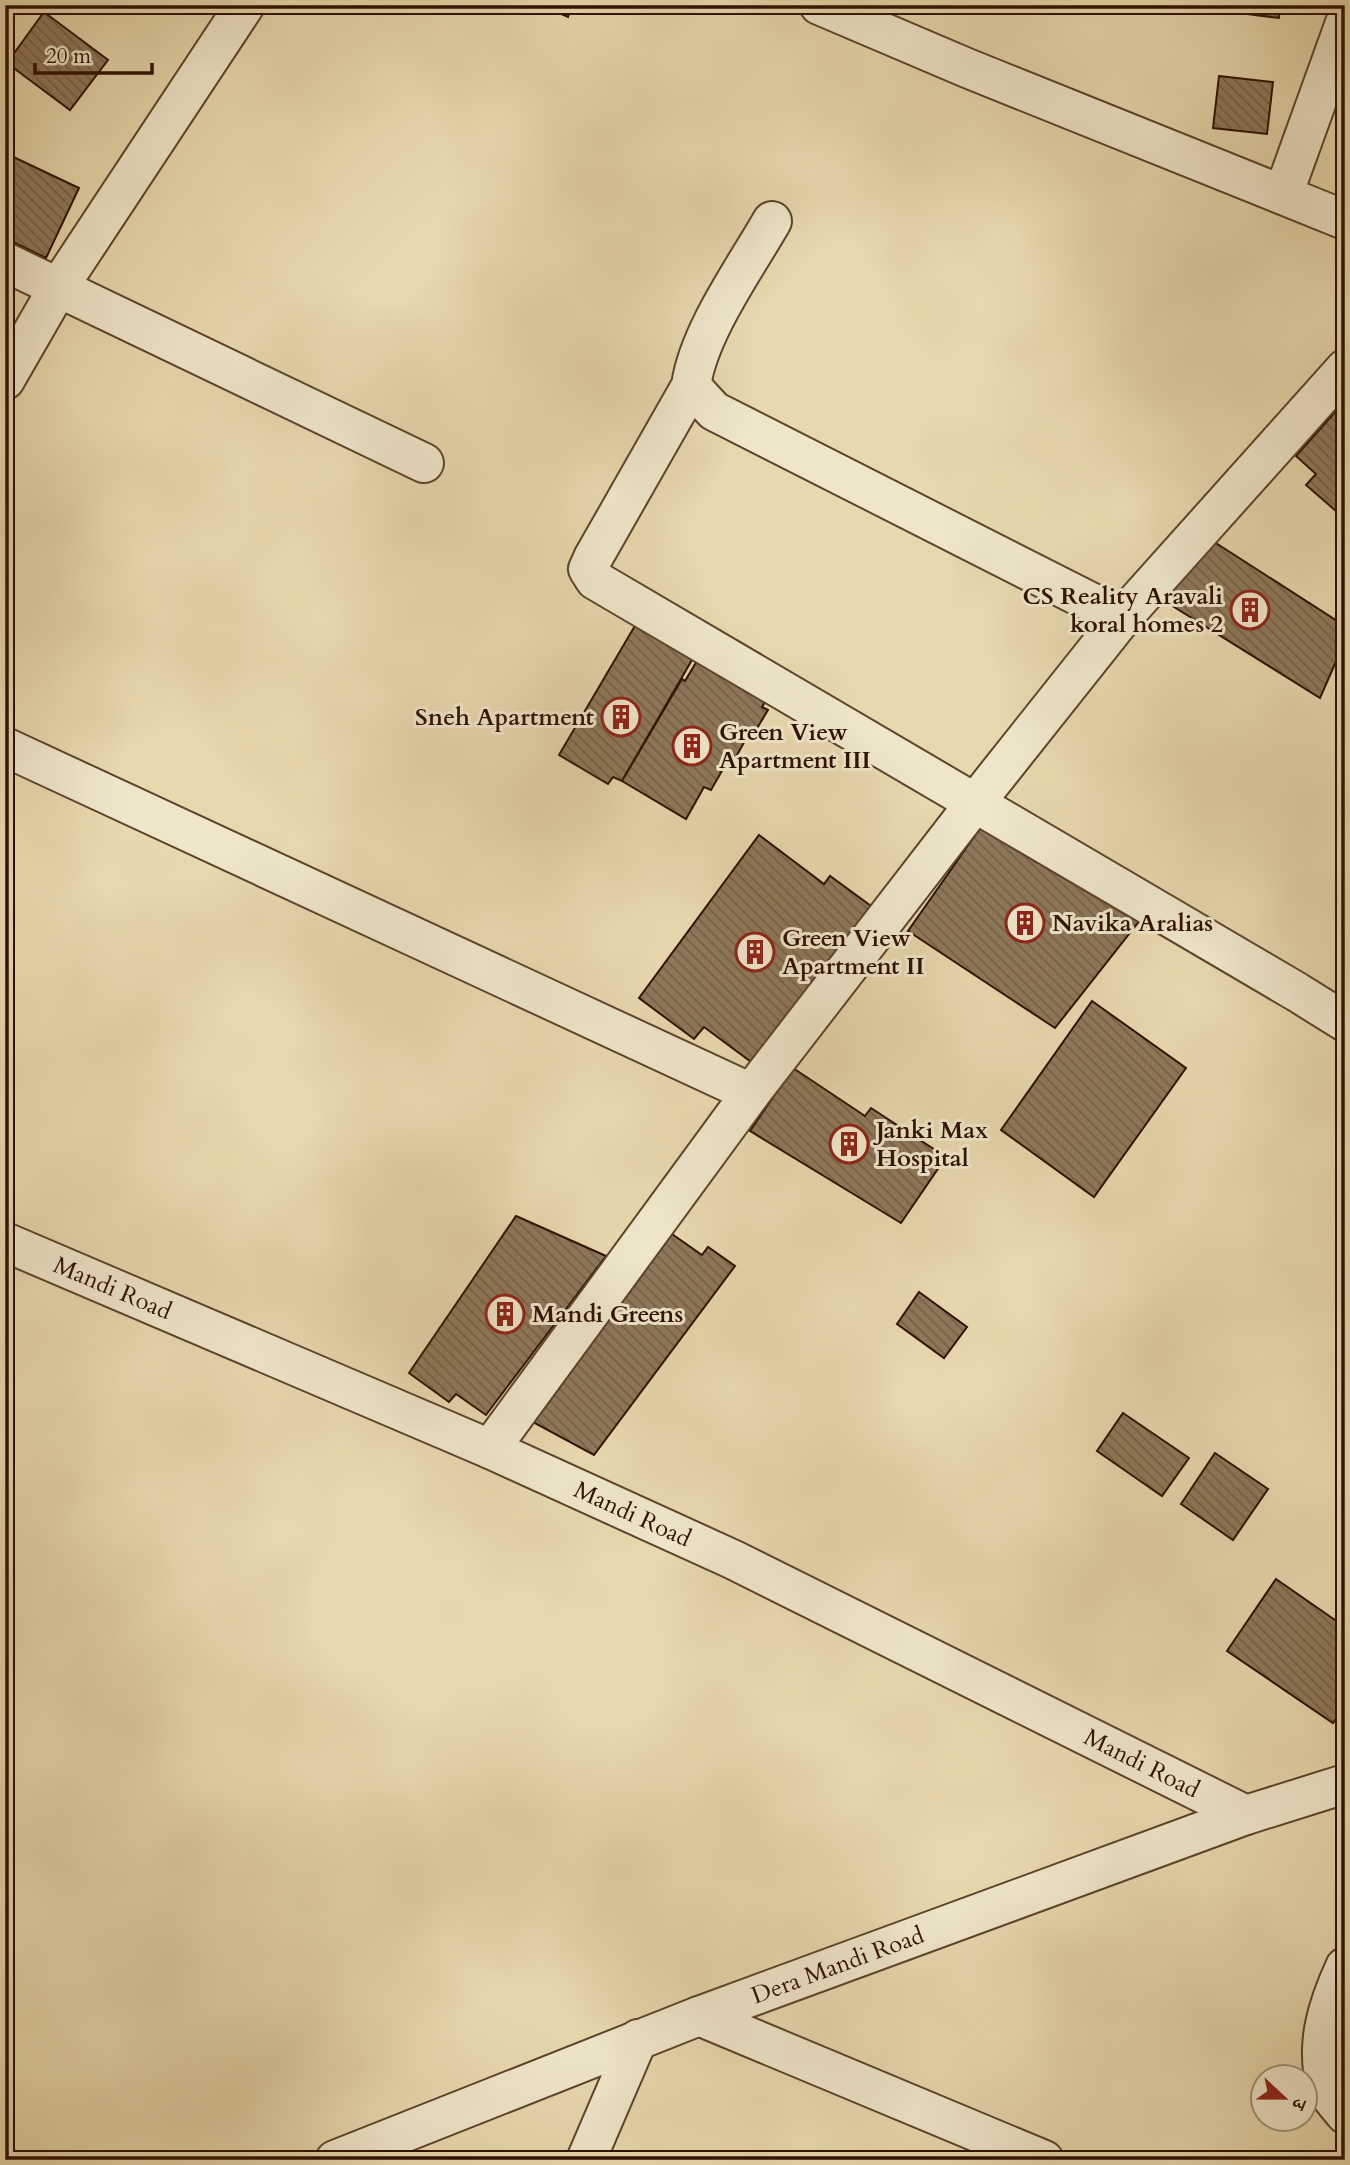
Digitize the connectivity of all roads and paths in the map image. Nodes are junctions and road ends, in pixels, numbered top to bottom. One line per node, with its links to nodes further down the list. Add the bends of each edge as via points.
1 (245, 5): 8 (street)
2 (819, 5): 4 (street)
3 (1345, 23): 4 (street)
4 (1283, 195): 5 (street)
5 (1345, 220)
6 (772, 221): 11 (street, via 703,340)
7 (5, 262): 8 (street)
8 (58, 288): 10 (street); 12 (street)
9 (1345, 369): 13 (street)
10 (5, 380)
11 (691, 386): 13 (street, via 714,411); 15 (street, via 593,558 589,569 595,580)
12 (424, 463)
13 (1122, 618): 15 (street)
14 (5, 747): 17 (street)
15 (975, 803): 16 (street); 17 (street)
16 (1345, 1022)
17 (751, 1093): 19 (street)
18 (5, 1242): 19 (street, Mandi Road)
19 (490, 1449): 21 (street, Mandi Road, via 734,1560)
20 (1345, 1784): 21 (street, Dera Mandi Road)
21 (1246, 1815): 23 (street, Dera Mandi Road)
22 (1345, 1967): 25 (street, via 1320,2046 1327,2089)
23 (699, 2016): 24 (street, Dera Mandi Road); 28 (street)
24 (638, 2039): 26 (street, Dera Mandi Road); 27 (street)
25 (1345, 2114)
26 (335, 2160)
27 (586, 2160)
28 (1044, 2160)

